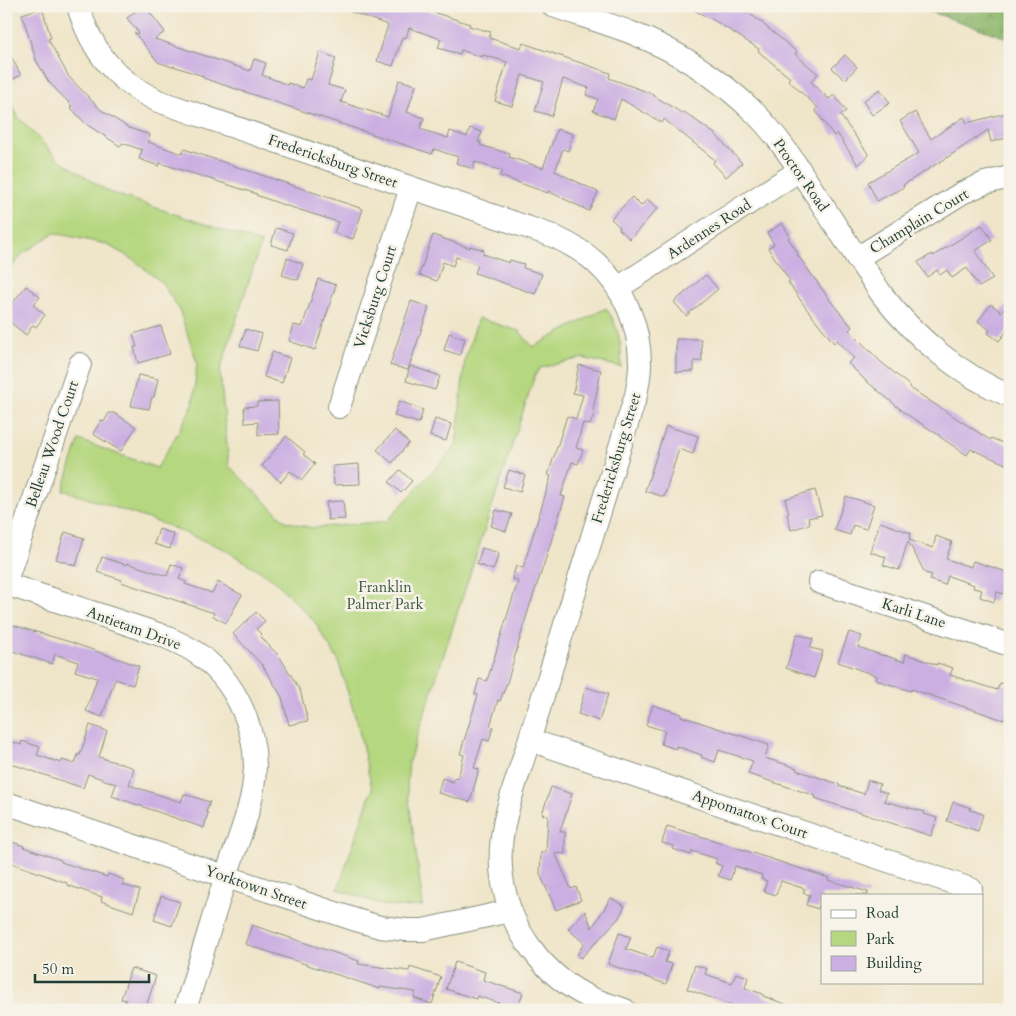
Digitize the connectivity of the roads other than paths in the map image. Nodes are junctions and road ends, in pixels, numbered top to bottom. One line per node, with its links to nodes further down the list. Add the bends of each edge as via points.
1 (78, 6): 5 (street, Fredericksburg Street, via 95,46 110,67 132,87 158,101)
2 (553, 6): 3 (street, Proctor Road, via 632,33 694,64 756,115)
3 (800, 170): 6 (street, Proctor Road); 7 (street, Ardennes Road)
4 (1010, 177): 6 (street, Champlain Court, via 962,193)
5 (411, 188): 7 (street, Fredericksburg Street, via 563,240 596,262); 10 (street, Vicksburg Court)
6 (857, 258): 9 (street, Proctor Road, via 909,326 964,370)
7 (618, 288): 14 (street, Fredericksburg Street, via 630,311 638,340 640,364 636,395)
8 (80, 364): 11 (street, Belleau Wood Court)
9 (1010, 396)
10 (339, 406)
11 (6, 582): 16 (street, Antietam Drive, via 175,641 193,650 229,685 248,722 255,767 254,787)
12 (819, 582): 13 (street, Karli Lane)
13 (1010, 645)
14 (530, 740): 17 (street, Appomattox Court); 18 (street, Fredericksburg Street, via 501,837 502,876)
15 (6, 802): 16 (street, Yorktown Street)
16 (226, 876): 18 (street, Yorktown Street, via 380,927 423,930); 19 (street, Antietam Drive)
17 (971, 889)
18 (510, 911): 20 (street, Fredericksburg Street, via 533,952 550,969 593,999)
19 (185, 1010)
20 (625, 1010)

